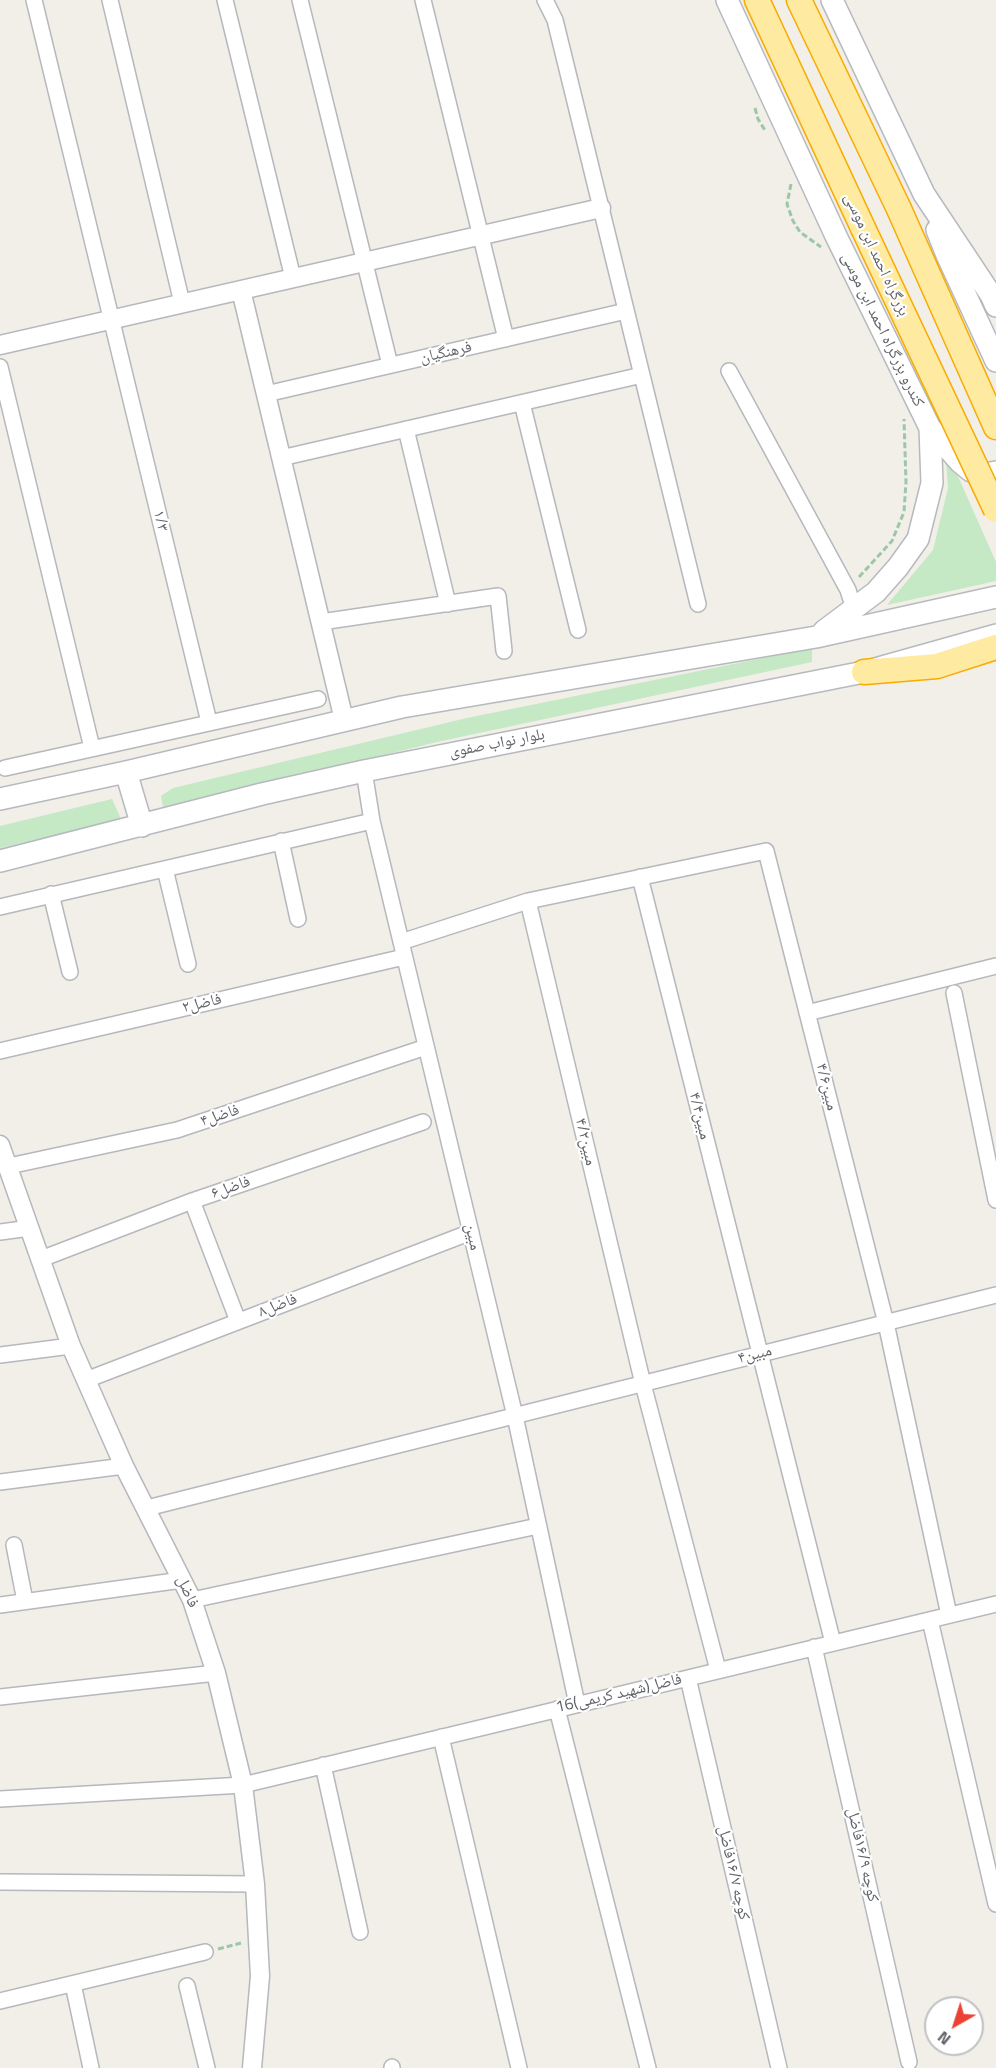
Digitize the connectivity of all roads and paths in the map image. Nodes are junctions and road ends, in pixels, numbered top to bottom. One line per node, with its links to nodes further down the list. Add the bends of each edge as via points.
1 (34, 0): 24 (street, ۱/۳)
2 (110, 0): 21 (street)
3 (225, 0): 19 (street)
4 (300, 0): 18 (street)
5 (423, 0): 16 (street)
6 (545, 0): 15 (street, via 555,21)
7 (727, 0): 36 (main road, کندرو بزرگراه احمد ابن موسی)
8 (757, 0): 40 (highway, بزرگراه احمد ابن موسی, bridge)
9 (799, 0): 35 (highway, via 899,209)
10 (832, 0): 14 (main road)
11 (753, 102): 12 (path)
12 (770, 139)
13 (791, 178): 17 (path, via 787,204 793,220 800,232)
14 (924, 194): 22 (main road); 27 (main road, via 947,255)
15 (601, 208): 16 (street); 23 (street)
16 (481, 235): 18 (street); 25 (street)
17 (825, 250)
18 (364, 262): 19 (street); 28 (street)
19 (293, 278): 20 (street)
20 (241, 290): 21 (street); 32 (street)
21 (182, 303): 24 (street)
22 (996, 306)
23 (626, 311): 25 (street, فرهنگیان); 31 (street)
24 (111, 320): 26 (street); 54 (street, ۱/۳)
25 (506, 339): 28 (street, فرهنگیان)
26 (0, 345)
27 (996, 360)
28 (390, 365): 32 (street, فرهنگیان)
29 (0, 367): 55 (street)
30 (729, 371): 42 (street)
31 (642, 375): 33 (street); 44 (street)
32 (266, 394): 38 (street)
33 (522, 403): 37 (street); 46 (street)
34 (904, 414): 42 (path, via 904,512 892,541)
35 (996, 427)
36 (930, 428): 39 (main road, via 971,471); 42 (main road, کندرو بزرگراه احمد ابن موسی, via 932,483 918,539 876,592)
37 (406, 429): 38 (street); 43 (street)
38 (281, 458): 45 (street)
39 (996, 472)
40 (996, 510)
41 (996, 597): 48 (main road)
42 (851, 599): 48 (main road, کندرو بزرگراه احمد ابن موسی)
43 (448, 604): 45 (street); 50 (street, via 498,596)
44 (698, 604)
45 (321, 622): 53 (street)
46 (578, 630)
47 (996, 635): 51 (main road, بلوار نواب صفوی)
48 (816, 637): 53 (main road, via 402,706)
49 (996, 647): 51 (highway, via 937,666)
50 (504, 651)
51 (864, 672): 57 (main road, بلوار نواب صفوی)
52 (318, 699): 54 (street)
53 (344, 720): 58 (main road)
54 (209, 723): 55 (street)
55 (92, 748): 56 (street)
56 (4, 768)
57 (364, 771): 60 (street, مبین); 61 (main road, بلوار نواب صفوی)
58 (126, 772): 59 (main road); 61 (main road)
59 (0, 798)
60 (372, 821): 62 (street); 71 (street, مبین)
61 (142, 826): 64 (main road, بلوار نواب صفوی)
62 (281, 841): 65 (street); 70 (street)
63 (766, 850): 66 (street, ۲فاضل); 76 (street, ۴/۶مبین)
64 (0, 861)
65 (165, 869): 67 (street); 72 (street)
66 (640, 878): 68 (street, ۲فاضل); 92 (street, ۴/۴مبین)
67 (51, 894): 69 (street); 74 (street)
68 (528, 901): 71 (street, ۲فاضل); 95 (street, ۴/۲مبین)
69 (0, 907)
70 (298, 919)
71 (403, 949): 77 (street, مبین); 78 (street, ۲فاضل)
72 (188, 964)
73 (996, 966): 76 (street)
74 (70, 972)
75 (954, 993): 82 (street)
76 (807, 1013): 90 (street, ۴/۶مبین)
77 (426, 1047): 81 (street, ۴فاضل, via 177,1131); 86 (street, مبین)
78 (0, 1051)
79 (423, 1122): 83 (street, ۶فاضل)
80 (0, 1145): 81 (street, فاضل)
81 (9, 1166): 84 (street, فاضل)
82 (996, 1200)
83 (192, 1201): 87 (street, ۶فاضل); 89 (street)
84 (30, 1228): 85 (street); 87 (street, فاضل)
85 (0, 1232)
86 (471, 1232): 89 (street, ۸فاضل); 96 (street, مبین)
87 (41, 1259): 91 (street, فاضل)
88 (996, 1295): 90 (street, ۴مبین)
89 (238, 1322): 94 (street, ۸فاضل)
90 (885, 1323): 92 (street, ۴مبین); 107 (street, ۴/۶مبین)
91 (71, 1346): 93 (street); 94 (street, فاضل)
92 (759, 1354): 95 (street, ۴مبین); 109 (street, ۴/۴مبین)
93 (0, 1355)
94 (86, 1380): 97 (street, فاضل)
95 (642, 1384): 96 (street, ۴مبین); 111 (street, ۴/۲مبین)
96 (514, 1416): 99 (street, ۴مبین); 100 (street, مبین)
97 (124, 1466): 98 (street); 99 (street, فاضل)
98 (0, 1482)
99 (147, 1508): 102 (street, فاضل)
100 (538, 1526): 103 (street); 115 (street, مبین)
101 (14, 1545): 104 (street)
102 (182, 1580): 103 (street, فاضل); 104 (street)
103 (192, 1600): 112 (street, فاضل)
104 (25, 1601): 106 (street)
105 (996, 1604): 107 (street, 16فاضل(شهید کریمی))
106 (0, 1605)
107 (949, 1615): 108 (street, 16فاضل(شهید کریمی))
108 (930, 1620): 109 (street, 16فاضل(شهید کریمی)); 123 (street)
109 (832, 1643): 110 (street, 16فاضل(شهید کریمی))
110 (814, 1647): 111 (street, 16فاضل(شهید کریمی)); 130 (street, کوچه ۱۶/۹فاضل)
111 (718, 1670): 113 (street, 16فاضل(شهید کریمی))
112 (216, 1673): 114 (street); 119 (street, فاضل)
113 (688, 1678): 115 (street, 16فاضل(شهید کریمی)); 136 (street, کوچه ۱۶/۷فاضل)
114 (0, 1697)
115 (577, 1704): 116 (street, 16فاضل(شهید کریمی))
116 (557, 1709): 117 (street, 16فاضل(شهید کریمی)); 135 (street)
117 (441, 1737): 118 (street, 16فاضل(شهید کریمی)); 134 (street)
118 (323, 1765): 119 (street, 16فاضل(شهید کریمی)); 124 (street)
119 (243, 1785): 120 (street, 16فاضل(شهید کریمی)); 122 (street, فاضل)
120 (0, 1799)
121 (0, 1882): 122 (street)
122 (255, 1884): 125 (street, فاضل)
123 (996, 1905)
124 (360, 1932)
125 (258, 1939): 126 (path); 133 (street, فاضل, via 260,1976)
126 (205, 1952): 127 (street)
127 (73, 1984): 129 (street); 131 (street)
128 (187, 1986): 132 (street)
129 (0, 2001)
130 (909, 2062)
131 (91, 2068)
132 (207, 2068)
133 (252, 2068)
134 (519, 2068)
135 (648, 2068)
136 (779, 2068)

